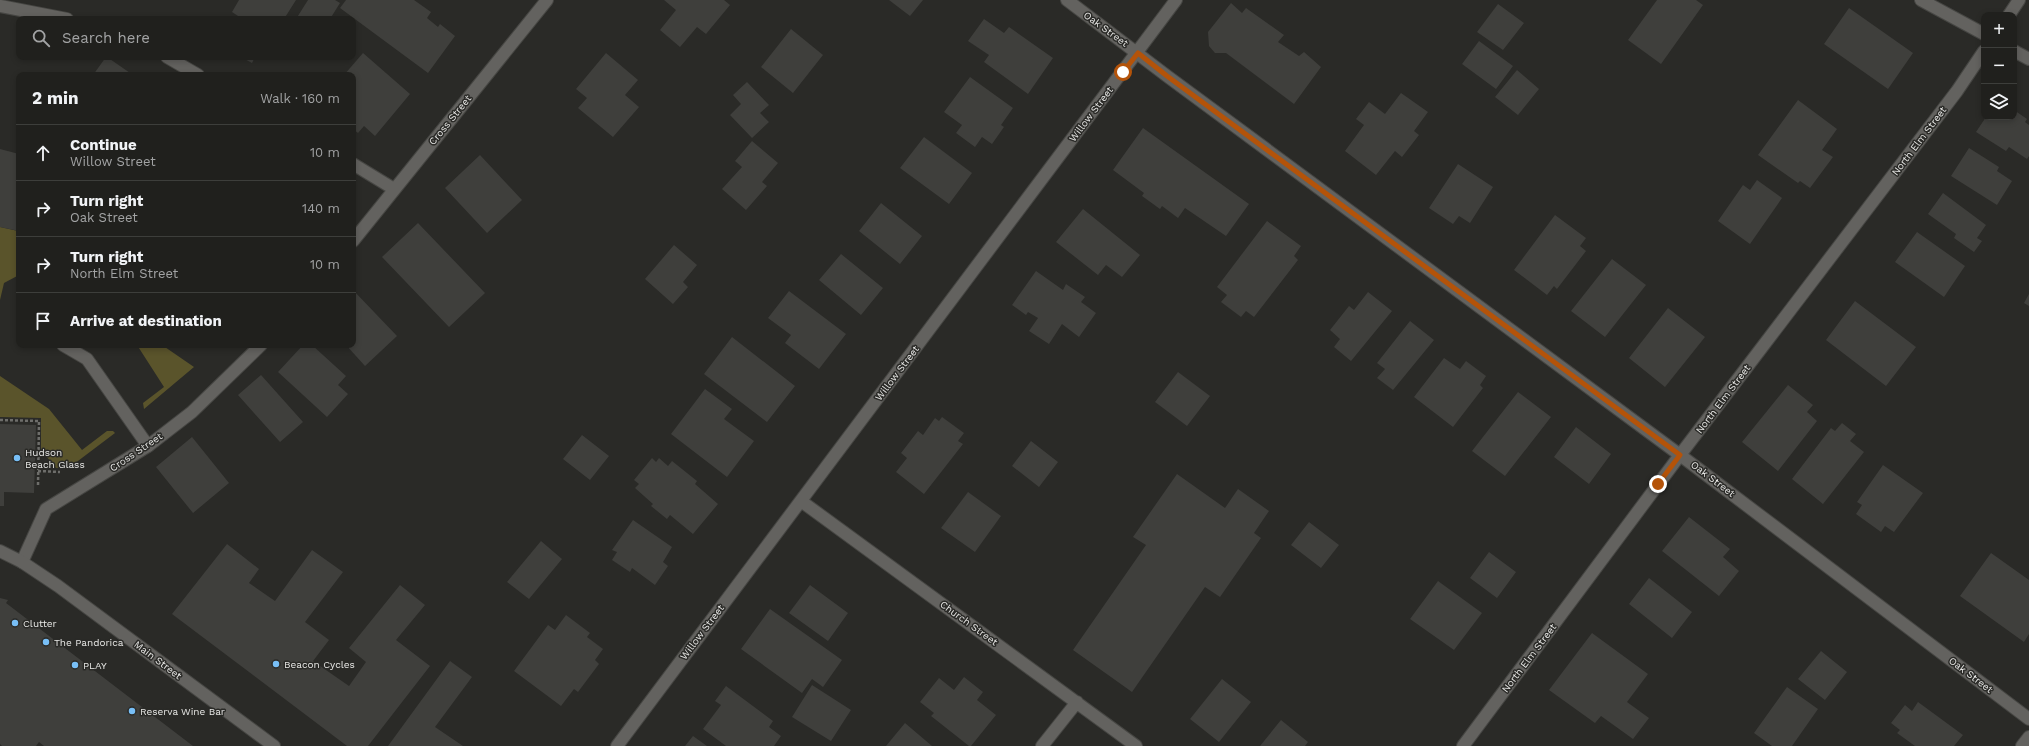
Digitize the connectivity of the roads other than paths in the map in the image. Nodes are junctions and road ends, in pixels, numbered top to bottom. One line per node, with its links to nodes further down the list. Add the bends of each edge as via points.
1 (547, 0): 17 (street, Cross Street)
2 (1067, 0): 10 (street, Oak Street)
3 (1176, 0): 10 (street, Willow Street)
4 (1921, 0): 9 (street)
5 (2019, 0): 7 (street)
6 (0, 6): 8 (street)
7 (2011, 12)
8 (52, 16)
9 (1981, 32)
10 (1138, 53): 22 (street, Oak Street); 23 (street, Willow Street)
11 (2017, 53): 13 (street)
12 (1981, 55): 22 (street, North Elm Street, via 1952,98)
13 (2029, 59)
14 (172, 60): 15 (street)
15 (193, 72)
16 (356, 166): 17 (street)
17 (394, 189): 18 (street, Cross Street)
18 (356, 237)
19 (67, 348): 21 (street, via 87,359)
20 (258, 348): 21 (street, Cross Street, via 192,412)
21 (148, 446): 25 (street, Cross Street, via 46,509)
22 (1680, 455): 27 (street, Oak Street); 33 (street, North Elm Street)
23 (801, 501): 26 (street, Church Street); 30 (street, Willow Street)
24 (0, 551): 25 (street, Main Street)
25 (22, 562): 29 (street, Main Street)
26 (1077, 702): 31 (street); 32 (street, Church Street)
27 (2029, 719)
28 (2029, 737): 34 (street)
29 (274, 746)
30 (617, 746)
31 (1042, 746)
32 (1136, 746)
33 (1463, 746)
34 (2022, 746)

